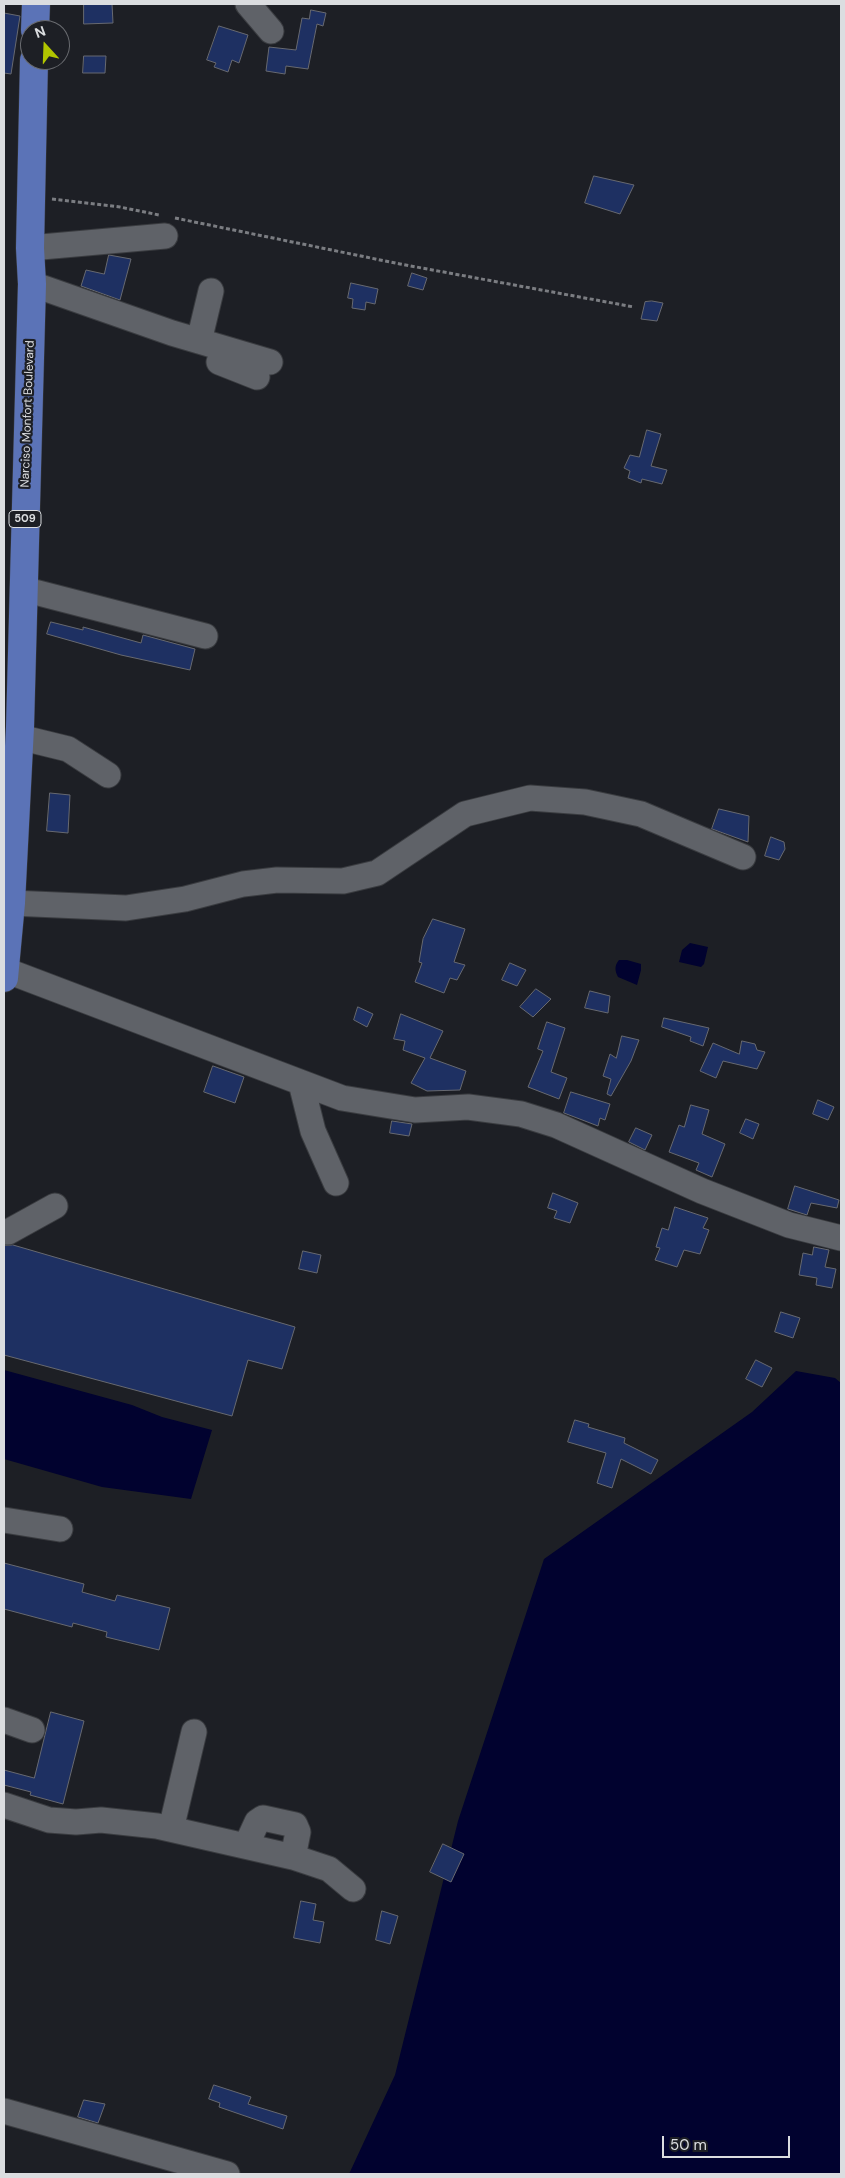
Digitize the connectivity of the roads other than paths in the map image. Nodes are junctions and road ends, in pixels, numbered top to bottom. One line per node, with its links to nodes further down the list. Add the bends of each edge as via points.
1 (36, 4): 3 (main road)
2 (248, 4): 4 (street)
3 (35, 20)
4 (270, 31)
5 (34, 70): 7 (main road, Narciso Monfort Boulevard / 509)
6 (165, 236): 7 (street)
7 (30, 248): 9 (main road, Narciso Monfort Boulevard / 509)
8 (211, 291): 10 (street)
9 (31, 293): 10 (street); 10 (street, via 183,348 263,370); 11 (main road, Narciso Monfort Boulevard / 509)
10 (198, 341)
11 (23, 589): 12 (street); 13 (main road, Narciso Monfort Boulevard / 509)
12 (206, 636)
13 (20, 737): 14 (street, via 68,749); 15 (main road, Narciso Monfort Boulevard / 509)
14 (108, 775)
15 (8, 852): 17 (main road, Narciso Monfort Boulevard / 509)
16 (743, 857): 17 (street, via 642,814 585,802 530,798 464,814 377,873 343,881 277,880 243,884 185,899 126,908)
17 (11, 903): 18 (main road, Narciso Monfort Boulevard / 509)
18 (4, 974): 19 (street)
19 (301, 1083): 20 (street, via 313,1131); 23 (street, via 342,1098 414,1110 468,1107 521,1114 556,1125 702,1191 789,1225)
20 (336, 1183)
21 (55, 1206): 22 (street)
22 (4, 1232)
23 (841, 1238)
24 (4, 1520): 25 (street)
25 (60, 1529)
26 (4, 1720): 27 (street)
27 (32, 1730)
28 (194, 1732): 30 (street)
29 (4, 1804): 30 (street, via 49,1820 101,1820)
30 (171, 1829): 31 (street, via 293,1857 329,1869)
31 (353, 1889)
32 (4, 2111): 33 (street)
33 (227, 2174)

